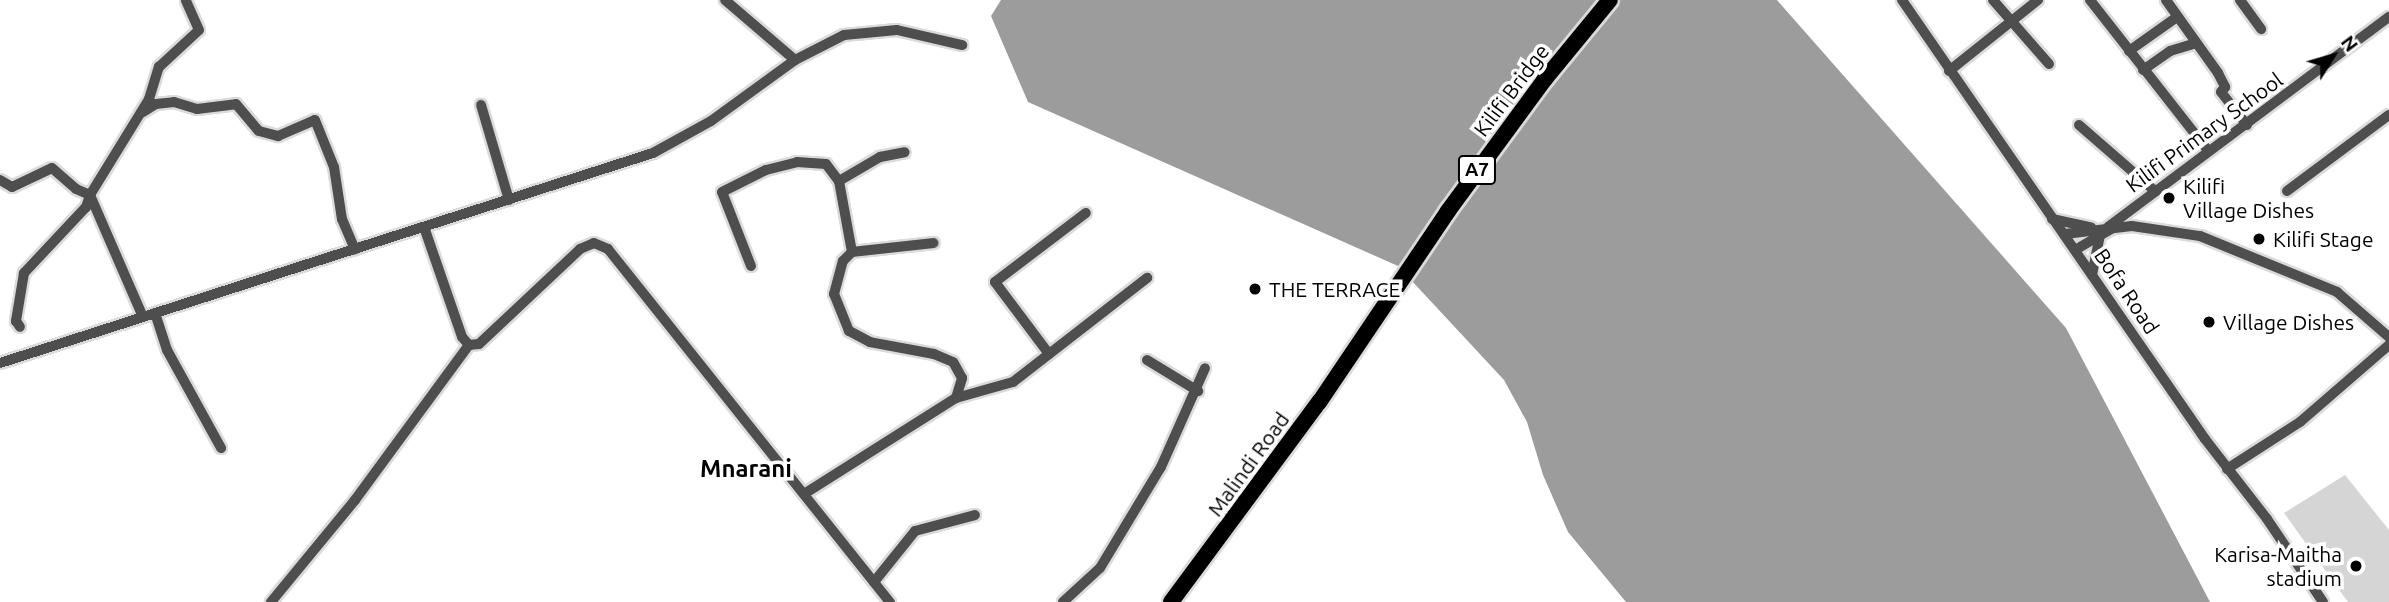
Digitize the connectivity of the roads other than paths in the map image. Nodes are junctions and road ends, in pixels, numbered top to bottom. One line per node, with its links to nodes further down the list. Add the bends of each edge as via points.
1 (725, 0): 17 (street)
2 (1610, 0): 52 (highway, Kilifi Bridge / A7, via 1448,211)
3 (1902, 0): 20 (street, Bofa Road)
4 (1993, 0): 12 (street)
5 (2038, 0): 12 (street)
6 (2090, 0): 16 (street)
7 (2166, 0): 10 (street)
8 (2240, 0): 13 (street)
9 (186, 1): 22 (street, via 199,30 159,67)
10 (2177, 17): 14 (street); 16 (street)
11 (2389, 17): 25 (street, Kilifi Primary School)
12 (2014, 20): 18 (street); 20 (street)
13 (2261, 29)
14 (2196, 43): 19 (street, via 2170,51); 25 (street, via 2223,83 2221,92)
15 (962, 45): 17 (street, via 918,32 864,31 825,42)
16 (2129, 51): 19 (street)
17 (795, 60): 33 (street, via 711,121 653,153)
18 (2049, 64)
19 (2143, 70): 26 (street)
20 (1949, 71): 35 (street, Bofa Road)
21 (481, 105): 33 (street)
22 (142, 112): 32 (street); 40 (street, via 174,102 198,109 236,104 259,131 278,136 315,120 334,167 342,219)
23 (2389, 115): 31 (street)
24 (2079, 125): 30 (street)
25 (2247, 125): 26 (street, Kilifi Primary School)
26 (2207, 149): 30 (street, Kilifi Primary School)
27 (905, 152): 29 (street, via 880,157)
28 (0, 180): 32 (street, via 12,187 52,168)
29 (839, 181): 42 (street); 43 (street, via 826,164 797,162 766,170 722,192)
30 (2155, 191): 37 (street, Kilifi Primary School)
31 (2287, 191)
32 (90, 195): 47 (street); 48 (street, via 86,207 24,273 16,321)
33 (509, 200): 36 (street)
34 (1086, 213): 53 (street, via 995,282)
35 (2052, 219): 37 (street); 38 (street, Bofa Road)
36 (425, 227): 40 (street); 50 (street, via 462,337)
37 (2105, 229): 38 (street); 41 (street, Kilifi Primary School); 44 (street); 49 (street, via 2174,229 2200,236 2337,292)
38 (2065, 234): 41 (street, Bofa Road)
39 (934, 243): 42 (street)
40 (355, 249): 46 (street)
41 (2075, 250): 44 (street, Bofa Road)
42 (852, 253): 58 (street, via 844,261 834,294 849,331 870,342 953,362 961,379)
43 (751, 266)
44 (2092, 275): 60 (street, Bofa Road)
45 (1147, 278): 53 (street)
46 (155, 313): 47 (street); 59 (street, via 167,350)
47 (143, 317): 55 (street)
48 (20, 327)
49 (2389, 337)
50 (469, 345): 61 (street, via 478,344 580,249 599,243 616,257); 64 (street, via 364,489)
51 (2389, 345): 60 (street, via 2300,422)
52 (1356, 349): 67 (highway, Malindi Road / A7)
53 (1049, 354): 58 (street, via 1013,382)
54 (1147, 360): 57 (street)
55 (0, 363)
56 (1205, 368): 57 (street)
57 (1198, 391): 66 (street, via 1161,467 1100,568)
58 (956, 398): 61 (street)
59 (220, 448)
60 (2227, 469): 68 (street, Bofa Road)
61 (804, 494): 63 (street)
62 (975, 515): 63 (street, via 915,531)
63 (874, 582): 65 (street)
64 (271, 602)
65 (890, 602)
66 (1063, 602)
67 (1171, 602)
68 (2323, 602)

